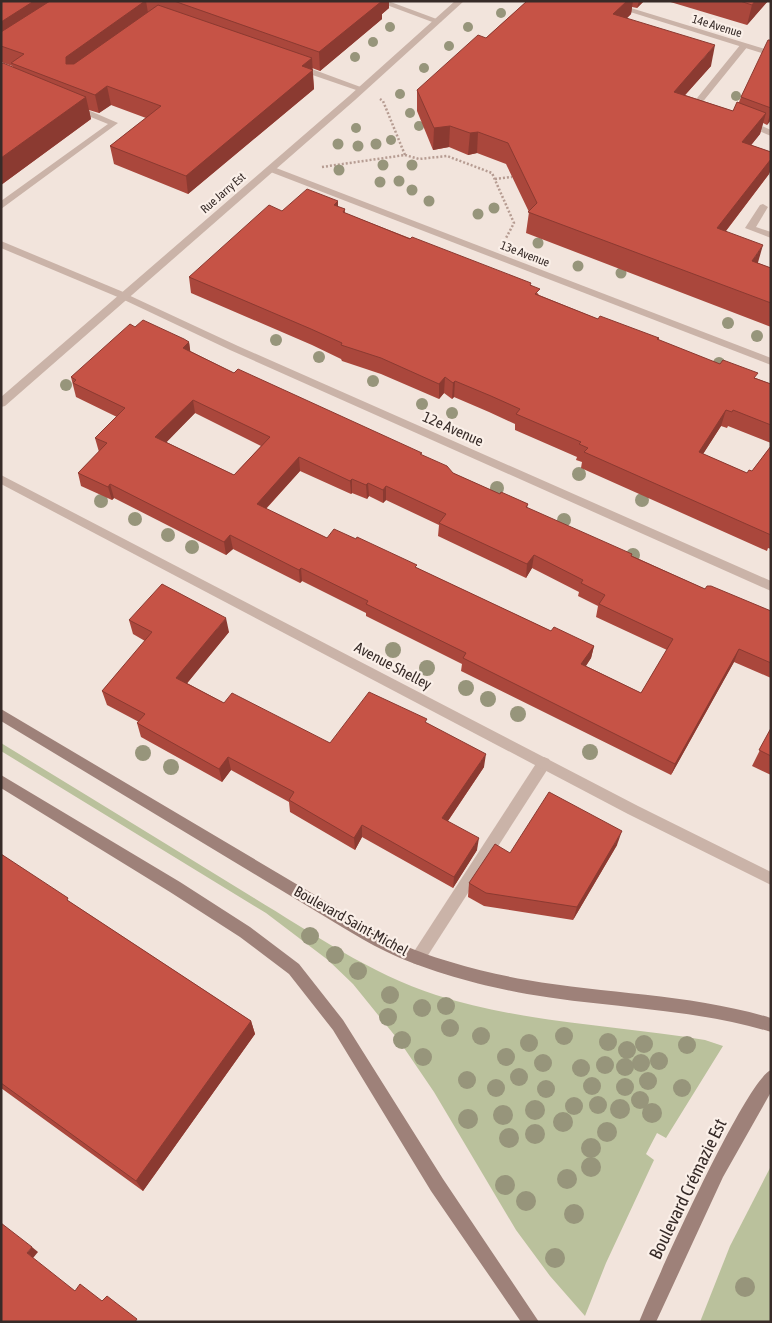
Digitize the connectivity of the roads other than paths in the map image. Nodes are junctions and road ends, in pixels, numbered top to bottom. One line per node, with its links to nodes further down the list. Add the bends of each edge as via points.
1 (380, 1): 4 (street)
2 (460, 1): 4 (street, Rue Jarry Est)
3 (599, 1): 5 (street, 14e Avenue)
4 (438, 21): 8 (street, Rue Jarry Est)
5 (744, 46): 6 (street, 14e Avenue); 10 (street, via 696,104)
6 (771, 54)
7 (288, 63): 8 (street)
8 (362, 89): 13 (street, Rue Jarry Est)
9 (68, 105): 15 (street, via 114,123)
10 (714, 111)
11 (740, 120): 12 (street)
12 (771, 133)
13 (271, 169): 19 (street, Rue Jarry Est); 20 (street, 13e Avenue)
14 (771, 197): 16 (street)
15 (1, 206)
16 (767, 209): 17 (street, via 750,228)
17 (771, 235)
18 (1, 244): 19 (street, 12e Avenue)
19 (124, 296): 21 (street, Rue Jarry Est); 23 (street, 12e Avenue)
20 (771, 362)
21 (1, 403)
22 (1, 479): 25 (street, Avenue Shelley)
23 (771, 586)
24 (1, 714): 28 (main road, Boulevard Saint-Michel, via 347,922)
25 (544, 763): 27 (street, Avenue Shelley); 28 (street)
26 (1, 781): 31 (main road, via 183,892 294,970 338,1025 437,1185)
27 (771, 879)
28 (418, 958): 29 (main road, Boulevard Saint-Michel, via 527,987 748,1018)
29 (771, 1025)
30 (771, 1078): 32 (main road, Boulevard Crémazie Est, via 710,1185)
31 (531, 1322)
32 (647, 1322)

